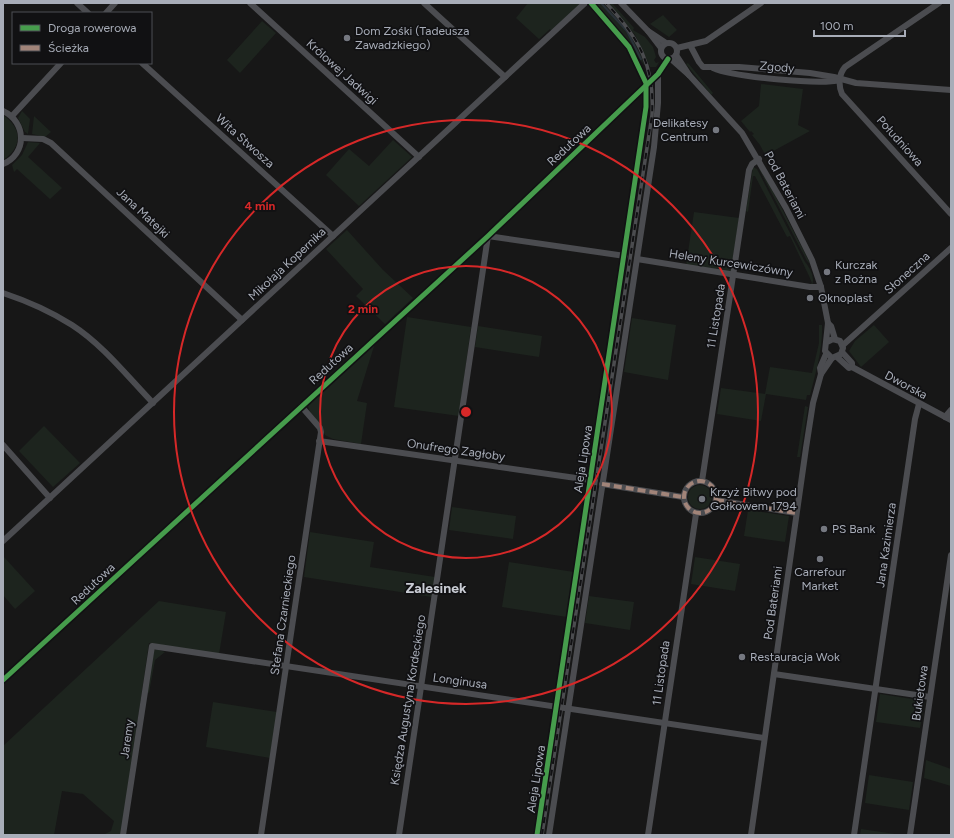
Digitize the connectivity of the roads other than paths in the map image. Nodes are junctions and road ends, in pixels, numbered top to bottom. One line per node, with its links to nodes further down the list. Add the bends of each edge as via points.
1 (77, 3): 10 (street)
2 (115, 3): 11 (street)
3 (250, 3): 26 (street, Królowej Jadwigi)
4 (424, 3): 19 (street)
5 (585, 3): 19 (street, Mikołaja Kopernika)
6 (591, 3): 21 (street, via 627,44)
7 (621, 3): 12 (street)
8 (761, 3): 13 (street, via 711,38)
9 (939, 3): 20 (street, via 845,67 840,74)
10 (87, 12)
11 (107, 12)
12 (663, 46): 14 (street, via 674,44); 15 (street, Pod Bateriami, via 662,55)
13 (690, 46): 14 (street); 20 (street, Zgody, via 701,65 740,75 809,81)
14 (677, 48): 15 (street)
15 (672, 58): 18 (street, Redutowa); 27 (street, Pod Bateriami, via 742,133)
16 (60, 64): 24 (street)
17 (143, 64): 30 (street, Wita Stwosza)
18 (658, 74): 21 (street, Redutowa); 34 (street, Aleja Lipowa, via 654,147)
19 (505, 77): 26 (street, Mikołaja Kopernika)
20 (840, 80): 22 (street, Zgody); 29 (street, Południowa, via 842,94)
21 (646, 86): 31 (street, Redutowa); 33 (street, Aleja Lipowa, via 644,127)
22 (951, 90)
23 (3, 111): 24 (street)
24 (12, 116): 25 (street, via 18,124)
25 (22, 138): 28 (street, via 15,156); 38 (street, Jana Matejki, via 43,139 51,143)
26 (419, 157): 30 (street, Mikołaja Kopernika)
27 (759, 159): 35 (street, 11 Listopada, via 749,170); 36 (street, Pod Bateriami, via 812,260)
28 (3, 164)
29 (951, 214)
30 (333, 236): 38 (street, Mikołaja Kopernika)
31 (488, 236): 33 (street); 48 (street, Redutowa); 53 (street, Księdza Augustyna Kordeckiego)
32 (951, 248): 42 (street, Słoneczna)
33 (625, 256): 54 (street, Aleja Lipowa)
34 (637, 259): 35 (street, Heleny Kurcewiczówny); 56 (street, Aleja Lipowa)
35 (734, 274): 36 (street, Heleny Kurcewiczówny); 55 (street, 11 Listopada)
36 (821, 287): 39 (street, Pod Bateriami)
37 (3, 293): 46 (street, via 30,302 73,325 101,349)
38 (242, 320): 46 (street, Mikołaja Kopernika)
39 (828, 323): 40 (street, Pod Bateriami); 41 (street, Pod Bateriami)
40 (835, 339): 41 (street); 42 (street, Pod Bateriami)
41 (827, 342): 44 (street, Pod Bateriami, via 824,348)
42 (843, 345): 43 (street)
43 (842, 352): 44 (street, Pod Bateriami); 45 (street, Dworska)
44 (832, 356): 45 (street, Dworska, via 847,367); 60 (street, Pod Bateriami, via 821,374 813,403)
45 (852, 367): 47 (street, Dworska)
46 (153, 403): 58 (street, Mikołaja Kopernika)
47 (919, 404): 50 (street, Dworska); 69 (street, Jana Kazimierza)
48 (301, 406): 51 (street, Stefana Czarnieckiego, via 320,428); 67 (street, Redutowa)
49 (951, 410): 50 (street)
50 (948, 419)
51 (320, 441): 53 (street, Onufrego Zagłoby); 65 (street, Stefana Czarnieckiego)
52 (3, 446): 58 (street, via 22,464)
53 (455, 461): 54 (street, Onufrego Zagłoby); 68 (street, Księdza Augustyna Kordeckiego)
54 (590, 480): 71 (street, Aleja Lipowa)
55 (702, 481): 57 (street, via 689,485); 59 (street, via 713,487)
56 (602, 484): 57 (street); 72 (street, Aleja Lipowa)
57 (683, 497): 61 (street, via 684,504)
58 (50, 498): 62 (street, Mikołaja Kopernika)
59 (716, 500): 60 (street); 61 (street, via 711,510)
60 (796, 513): 66 (street, Pod Bateriami)
61 (696, 514): 73 (street, 11 Listopada)
62 (3, 541)
63 (951, 555): 70 (street, Bukietowa)
64 (152, 646): 65 (street, Longinusa); 75 (street, Jaremy)
65 (286, 666): 68 (street, Longinusa); 76 (street, Stefana Czarnieckiego)
66 (774, 674): 69 (street); 74 (street, Pod Bateriami)
67 (3, 680)
68 (421, 686): 71 (street, Longinusa); 77 (street, Księdza Augustyna Kordeckiego)
69 (876, 689): 70 (street); 82 (street, Jana Kazimierza)
70 (930, 697): 83 (street, Bukietowa)
71 (558, 708): 72 (street, Longinusa); 78 (street, Aleja Lipowa)
72 (568, 709): 73 (street, Longinusa); 79 (street, Aleja Lipowa)
73 (664, 724): 74 (street, Longinusa); 80 (street, 11 Listopada)
74 (764, 738): 81 (street, Pod Bateriami)
75 (123, 835)
76 (261, 835)
77 (399, 835)
78 (537, 835)
79 (549, 835)
80 (648, 835)
81 (751, 835)
82 (854, 835)
83 (910, 835)

